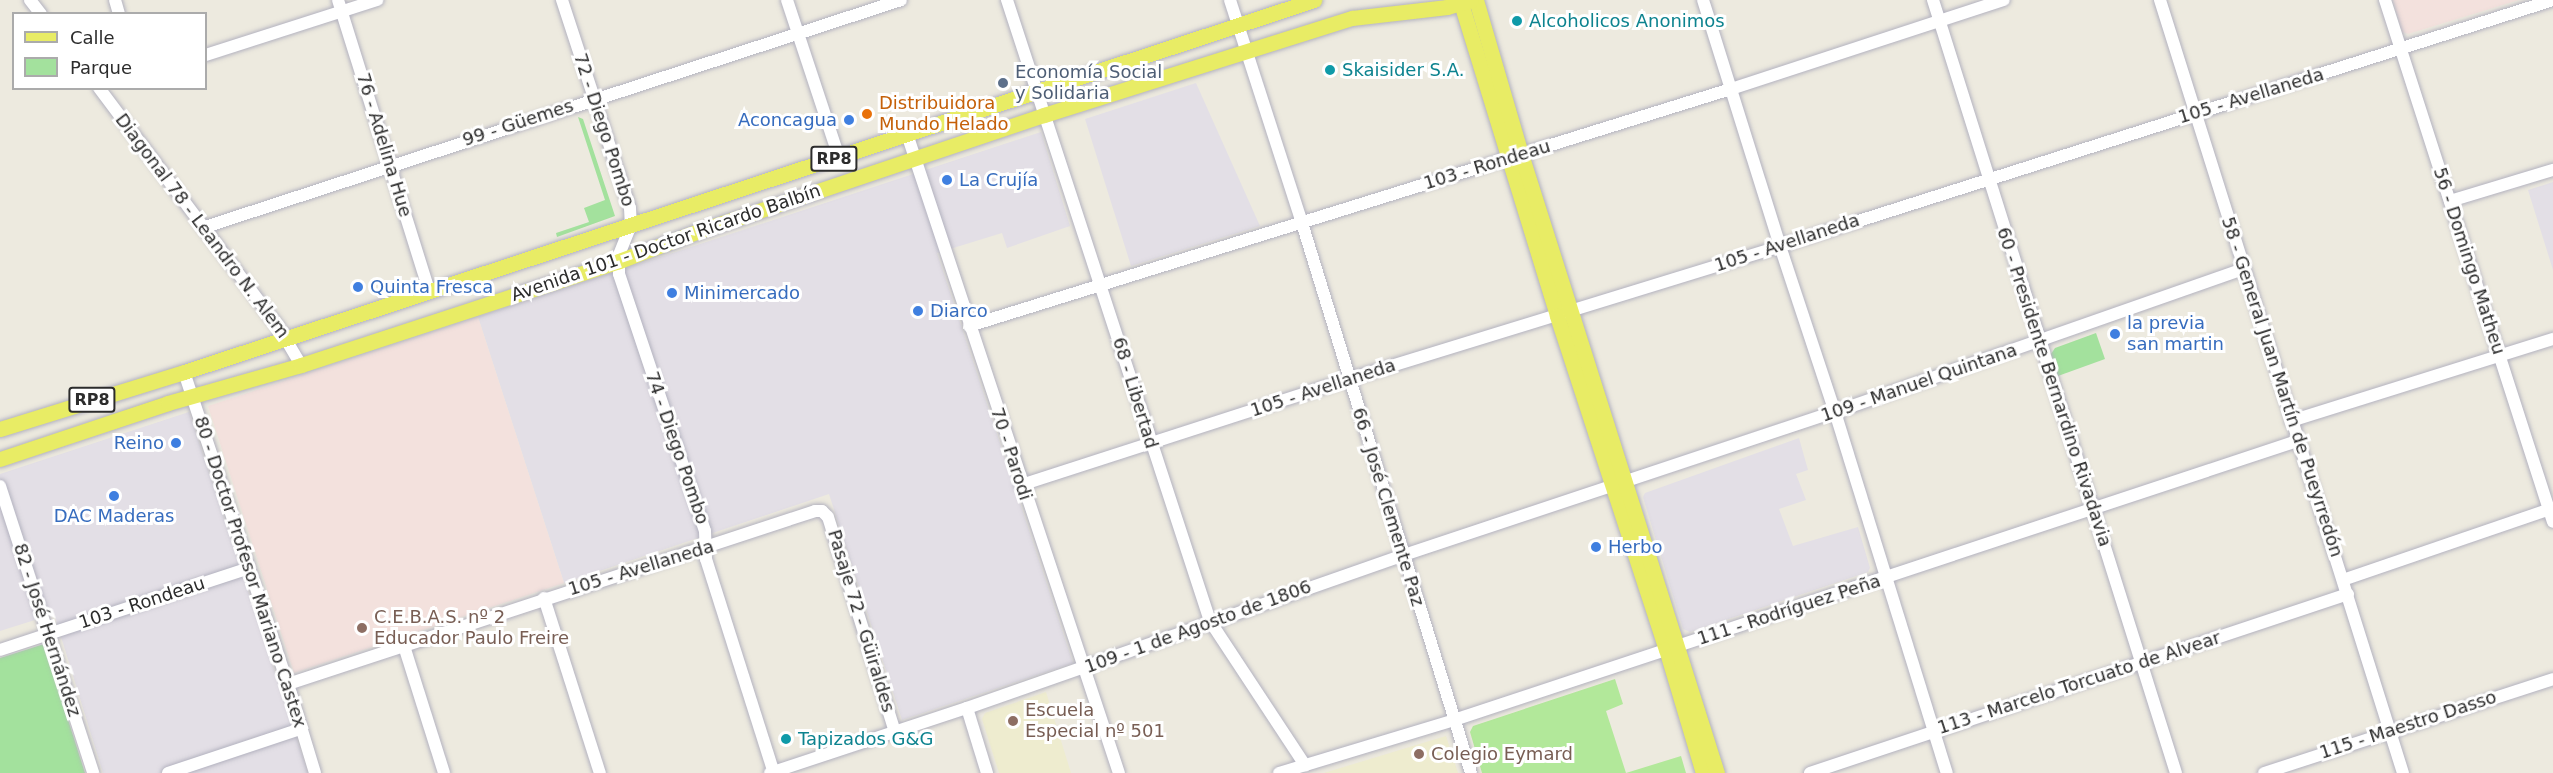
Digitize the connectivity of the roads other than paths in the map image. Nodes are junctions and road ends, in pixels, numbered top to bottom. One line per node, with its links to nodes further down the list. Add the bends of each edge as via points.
1 (30, 0): 17 (street)
2 (377, 0): 16 (street)
3 (562, 0): 27 (street, 72 - Diego Pombo)
4 (788, 0): 20 (street)
5 (901, 0): 20 (street, 99 - Güemes)
6 (1007, 0): 26 (street, 68 - Libertad)
7 (1230, 0): 19 (street, 66 - José Clemente Paz)
8 (1314, 0): 19 (main road, Avenida 101 - Doctor Ricardo Balbín / RP8)
9 (1703, 0): 24 (street)
10 (1934, 0): 18 (street, 60 - Presidente Bernardino Rivadavia)
11 (2004, 0): 18 (street, 103 - Rondeau)
12 (2160, 0): 28 (street, 58 - General Juan Martín de Pueyrredón)
13 (2385, 0): 21 (street, 56 - Domingo Matheu)
14 (2553, 0): 21 (street, 105 - Avellaneda)
15 (1467, 1): 22 (main road, Avenida 101 - Doctor Ricardo Balbín / RP8, via 1435,9 1366,14); 31 (main road)
16 (340, 6): 23 (street); 34 (street, 76 - Adelina Hue)
17 (39, 12)
18 (1940, 21): 24 (street, 103 - Rondeau); 36 (street, 60 - Presidente Bernardino Rivadavia)
19 (1237, 24): 22 (street, 66 - José Clemente Paz); 26 (main road, Avenida 101 - Doctor Ricardo Balbín / RP8)
20 (798, 33): 27 (street, 99 - Güemes); 32 (street)
21 (2401, 49): 28 (street, 105 - Avellaneda); 37 (street, 56 - Domingo Matheu)
22 (1246, 51): 29 (main road, Avenida 101 - Doctor Ricardo Balbín / RP8); 38 (street, 66 - José Clemente Paz)
23 (207, 55)
24 (1731, 89): 31 (street, 103 - Rondeau); 41 (street)
25 (101, 90): 40 (street, Diagonal 78 - Leandro N. Alem)
26 (1036, 91): 29 (street, 68 - Libertad); 30 (main road, Avenida 101 - Doctor Ricardo Balbín / RP8)
27 (593, 99): 34 (street, 99 - Güemes); 39 (street, 72 - Diego Pombo, via 630,208)
28 (2195, 113): 36 (street, 105 - Avellaneda); 43 (street, 58 - General Juan Martín de Pueyrredón)
29 (1044, 115): 33 (main road, Avenida 101 - Doctor Ricardo Balbín / RP8); 44 (street, 68 - Libertad)
30 (907, 134): 32 (main road, Avenida 101 - Doctor Ricardo Balbín / RP8); 33 (street, 70 - Parodi)
31 (1515, 156): 38 (street, 103 - Rondeau); 46 (main road)
32 (839, 157): 39 (main road, Avenida 101 - Doctor Ricardo Balbín / RP8)
33 (915, 160): 42 (main road, Avenida 101 - Doctor Ricardo Balbín / RP8); 47 (street, 70 - Parodi)
34 (391, 165): 40 (street, 99 - Güemes); 45 (street, 76 - Adelina Hue)
35 (2553, 170): 37 (street)
36 (1988, 178): 41 (street, 105 - Avellaneda); 50 (street, 60 - Presidente Bernardino Rivadavia)
37 (2450, 201): 51 (street, 56 - Domingo Matheu)
38 (1302, 223): 44 (street, 103 - Rondeau); 54 (street, 66 - José Clemente Paz)
39 (631, 225): 42 (street, 72 - Diego Pombo); 45 (main road, Avenida 101 - Doctor Ricardo Balbín / RP8)
40 (205, 227): 48 (street, Diagonal 78 - Leandro N. Alem)
41 (1780, 246): 46 (street, 105 - Avellaneda); 56 (street)
42 (619, 261): 52 (main road, Avenida 101 - Doctor Ricardo Balbín / RP8); 69 (street, 74 - Diego Pombo, via 623,288 705,531)
43 (2244, 269): 50 (street, 109 - Manuel Quintana); 57 (street, 58 - General Juan Martín de Pueyrredón)
44 (1101, 284): 47 (street, 103 - Rondeau); 60 (street, 68 - Libertad)
45 (429, 291): 48 (main road, Avenida 101 - Doctor Ricardo Balbín / RP8)
46 (1564, 313): 54 (street, 105 - Avellaneda); 63 (main road)
47 (969, 326): 62 (street, 70 - Parodi)
48 (286, 337): 52 (street, Diagonal 78 - Leandro N. Alem); 53 (main road, Avenida 101 - Doctor Ricardo Balbín / RP8)
49 (2553, 339): 51 (street)
50 (2038, 341): 56 (street, 109 - Manuel Quintana); 67 (street, 60 - Presidente Bernardino Rivadavia)
51 (2499, 356): 57 (street); 65 (street, 56 - Domingo Matheu)
52 (301, 365): 55 (main road, Avenida 101 - Doctor Ricardo Balbín / RP8)
53 (184, 372): 55 (street, 80 - Doctor Profesor Mariano Castex); 58 (main road, Avenida 101 - Doctor Ricardo Balbín / RP8)
54 (1348, 379): 60 (street, 105 - Avellaneda); 70 (street, 66 - José Clemente Paz)
55 (195, 396): 61 (main road, Avenida 101 - Doctor Ricardo Balbín / RP8); 71 (street, 80 - Doctor Profesor Mariano Castex)
56 (1836, 412): 63 (street, 109 - Manuel Quintana); 72 (street)
57 (2291, 421): 59 (street, 58 - General Juan Martín de Pueyrredón)
58 (0, 429)
59 (2297, 441): 67 (street, 111 - Rodríguez Peña); 73 (street, 58 - General Juan Martín de Pueyrredón)
60 (1150, 444): 62 (street, 105 - Avellaneda); 76 (street, 68 - Libertad)
61 (0, 459)
62 (1021, 485): 82 (street, 70 - Parodi)
63 (1619, 485): 70 (street, 109 - 1 de Agosto de 1806); 79 (main road)
64 (0, 486): 77 (street, 82 - José Hernández)
65 (2551, 509): 68 (street, 56 - Domingo Matheu); 73 (street)
66 (822, 511): 69 (street, 105 - Avellaneda, via 815,510); 90 (street, Pasaje 72 - Güiraldes, via 828,517)
67 (2092, 511): 72 (street, 111 - Rodríguez Peña); 81 (street, 60 - Presidente Bernardino Rivadavia)
68 (2553, 522)
69 (707, 548): 75 (street, 105 - Avellaneda); 92 (street, 74 - Diego Pombo, via 706,559)
70 (1404, 555): 76 (street, 109 - 1 de Agosto de 1806); 86 (street, 66 - José Clemente Paz)
71 (249, 568): 77 (street, 103 - Rondeau); 84 (street, 80 - Doctor Profesor Mariano Castex)
72 (1885, 579): 79 (street, 111 - Rodríguez Peña); 89 (street)
73 (2343, 580): 74 (street, 58 - General Juan Martín de Pueyrredón)
74 (2348, 594): 81 (street, 113 - Marcelo Torcuato de Alvear); 88 (street, 58 - General Juan Martín de Pueyrredón)
75 (544, 598): 78 (street, 105 - Avellaneda); 97 (street)
76 (1210, 621): 82 (street, 109 - 1 de Agosto de 1806); 91 (street, 68 - Libertad)
77 (49, 634): 80 (street, 103 - Rondeau); 93 (street, 82 - José Hernández)
78 (404, 646): 84 (street, 105 - Avellaneda); 96 (street)
79 (1672, 647): 86 (street, 111 - Rodríguez Peña); 102 (main road); 103 (main road)
80 (0, 650)
81 (2142, 663): 89 (street, 113 - Marcelo Torcuato de Alvear); 106 (street, 60 - Presidente Bernardino Rivadavia)
82 (1083, 668): 85 (street, 109 - 1 de Agosto de 1806); 99 (street, 70 - Parodi)
83 (2553, 679): 88 (street, 115 - Maestro Dasso)
84 (288, 684): 87 (street, 80 - Doctor Profesor Mariano Castex)
85 (967, 708): 90 (street, 109 - 1 de Agosto de 1806); 98 (street)
86 (1454, 720): 91 (street, 111 - Rodríguez Peña); 101 (street, 66 - José Clemente Paz)
87 (300, 729): 94 (street); 95 (street, 80 - Doctor Profesor Mariano Castex)
88 (2389, 730): 107 (street, 115 - Maestro Dasso); 108 (street, 58 - General Juan Martín de Pueyrredón)
89 (1934, 731): 104 (street, 113 - Marcelo Torcuato de Alvear); 105 (street)
90 (895, 732): 92 (street, 109 - 1 de Agosto de 1806)
91 (1305, 765): 100 (street, 111 - Rodríguez Peña)
92 (773, 772)
93 (93, 773)
94 (168, 773)
95 (315, 773)
96 (444, 773)
97 (600, 773)
98 (987, 773)
99 (1119, 773)
100 (1279, 773)
101 (1471, 773)
102 (1703, 773)
103 (1717, 773)
104 (1810, 773)
105 (1947, 773)
106 (2176, 773)
107 (2264, 773)
108 (2403, 773)

